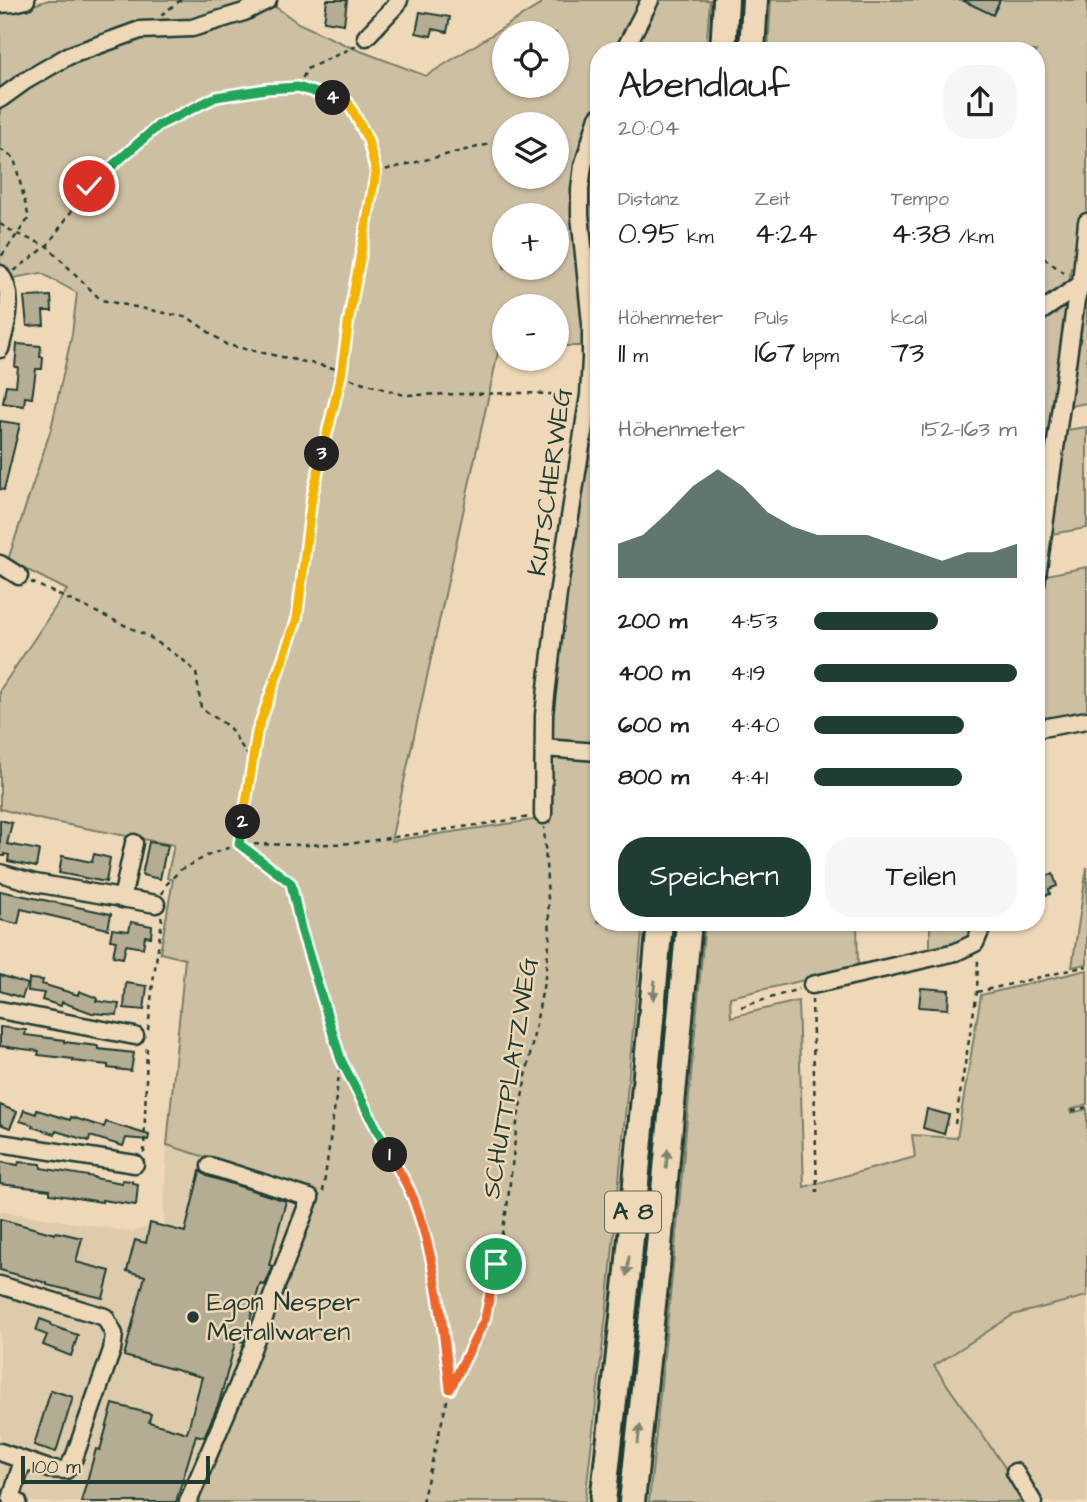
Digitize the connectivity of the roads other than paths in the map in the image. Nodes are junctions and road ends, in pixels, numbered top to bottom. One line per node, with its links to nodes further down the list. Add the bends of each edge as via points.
1 (26, 0): 7 (street)
2 (268, 0): 12 (street, via 192,28 140,30 68,56)
3 (399, 0): 8 (street)
4 (650, 0): 9 (street)
5 (726, 0): 10 (highway)
6 (755, 0): 11 (highway)
7 (0, 4)
8 (361, 41)
9 (629, 42)
10 (724, 42)
11 (753, 42)
12 (0, 99)
13 (590, 143): 17 (street, KUTSCHERWEG, via 580,189)
14 (1087, 222): 16 (street)
15 (2, 276): 19 (street, via 9,299)
16 (1084, 285): 18 (street); 21 (street, via 1076,300)
17 (590, 306)
18 (1045, 309)
19 (0, 349)
20 (590, 371): 26 (street, KUTSCHERWEG, via 558,594)
21 (1045, 519)
22 (0, 564): 23 (street)
23 (19, 576)
24 (1087, 720): 25 (street)
25 (1045, 727)
26 (544, 748): 27 (street); 28 (street, KUTSCHERWEG)
27 (590, 751)
28 (543, 815)
29 (134, 843): 31 (street)
30 (0, 873): 31 (street)
31 (122, 899): 32 (street)
32 (156, 904)
33 (659, 931): 48 (highway, A 8, one-way to 48)
34 (688, 931): 49 (highway, A 8, one-way to 34)
35 (980, 931): 36 (street, via 975,943 956,952)
36 (812, 985)
37 (0, 1010): 38 (street)
38 (135, 1036)
39 (0, 1143): 40 (street)
40 (135, 1164)
41 (210, 1166): 47 (street, via 310,1198 244,1391)
42 (0, 1285): 44 (street, via 105,1317 114,1334 74,1458 66,1469)
43 (0, 1452): 44 (street)
44 (23, 1461): 46 (street, via 11,1499)
45 (1015, 1472): 50 (street)
46 (18, 1502)
47 (188, 1502)
48 (603, 1502)
49 (632, 1502)
50 (1033, 1502)

